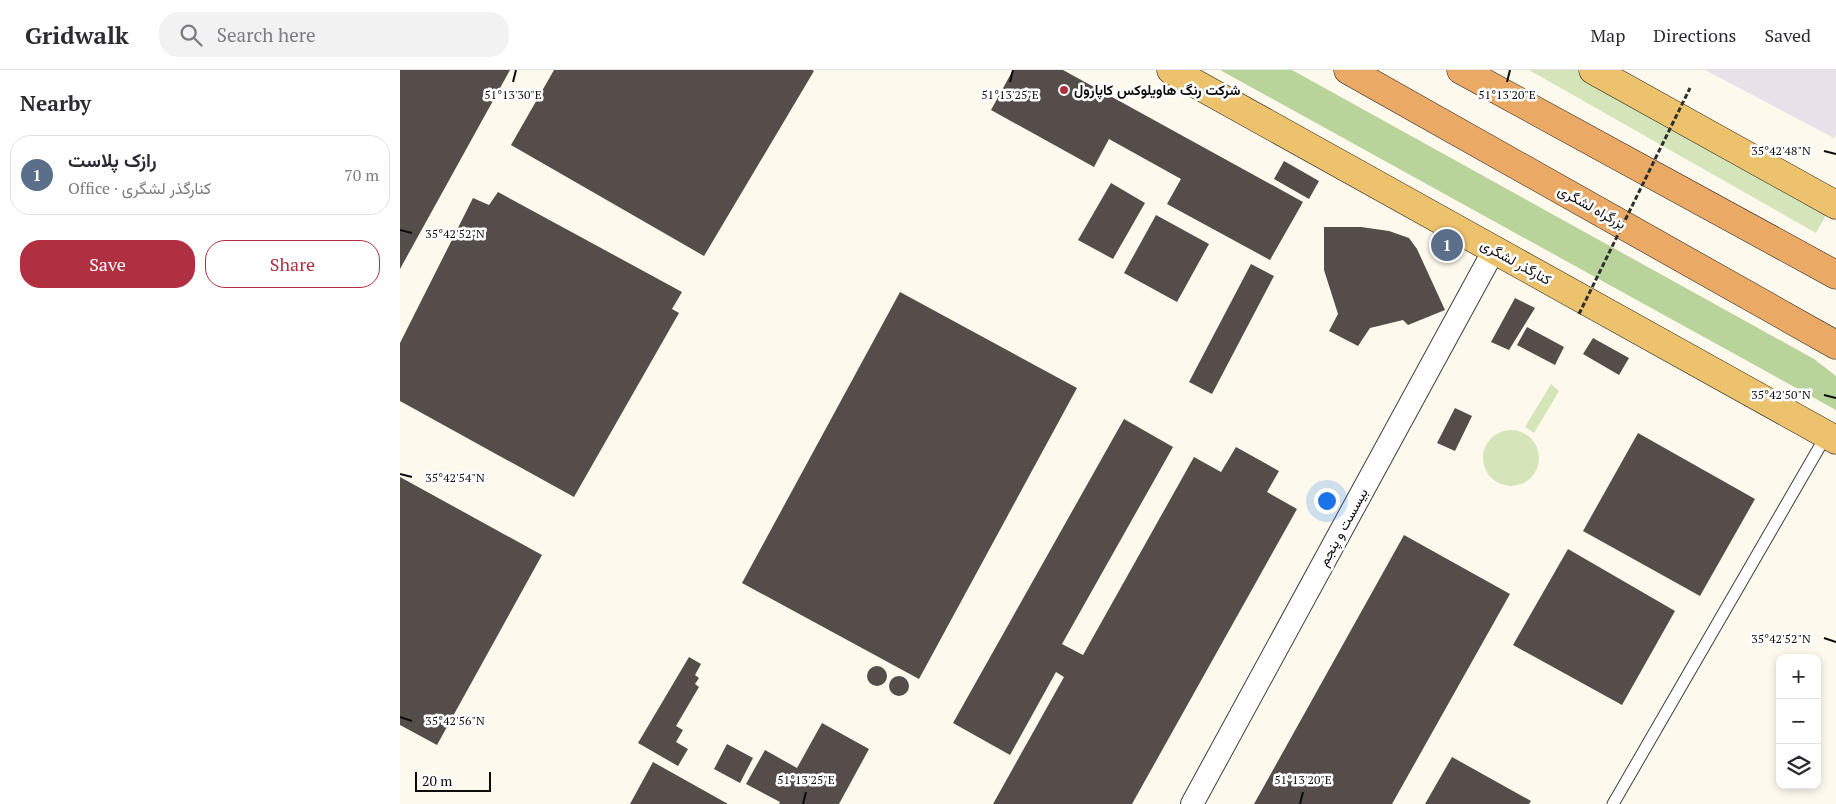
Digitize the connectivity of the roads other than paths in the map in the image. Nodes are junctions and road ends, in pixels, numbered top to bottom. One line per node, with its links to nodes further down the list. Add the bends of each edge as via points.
1 (1170, 70): 6 (main road, کنارگذر لشگری)
2 (1348, 70): 8 (highway, بزرگراه لشگری)
3 (1461, 70): 7 (highway)
4 (1592, 70): 5 (main road)
5 (1836, 205)
6 (1494, 250): 9 (main road, کنارگذر لشگری); 10 (street, بیسست و پنجم)
7 (1836, 276)
8 (1836, 345)
9 (1831, 437): 11 (lane)
10 (1192, 804)
11 (1613, 804)

